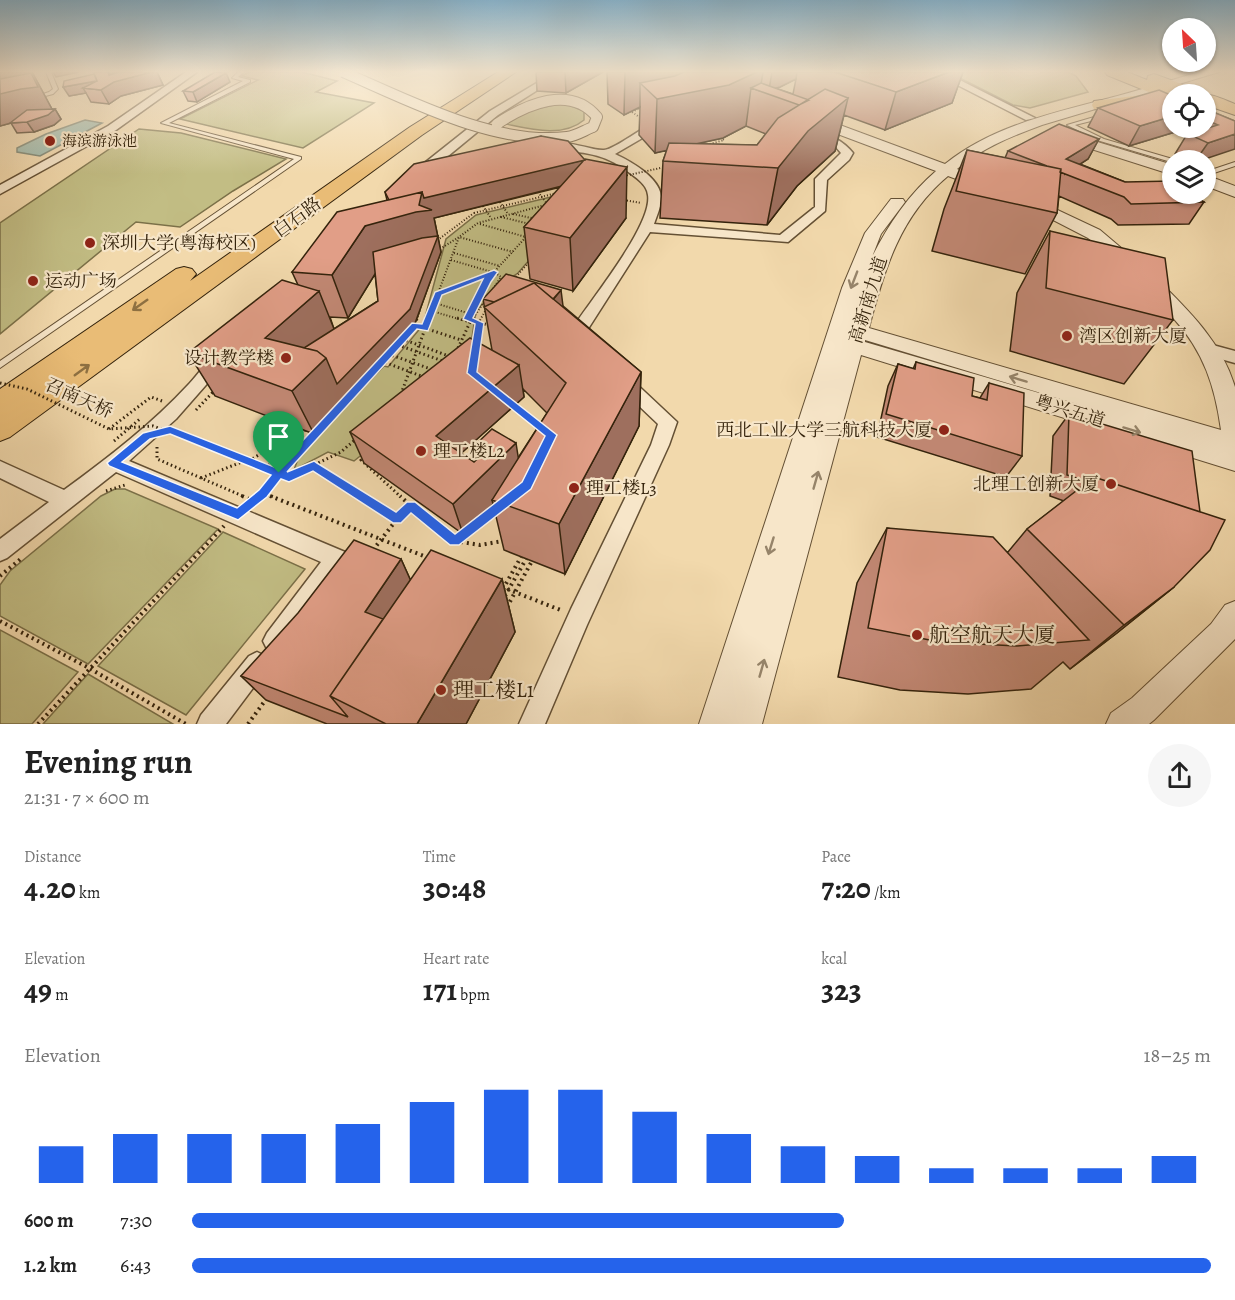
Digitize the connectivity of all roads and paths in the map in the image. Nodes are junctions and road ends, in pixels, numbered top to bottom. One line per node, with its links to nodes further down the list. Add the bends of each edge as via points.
1 (144, 106): 43 (street)
2 (198, 106): 100 (lane, via 164,123 299,158)
3 (425, 106): 23 (street, bridge)
4 (432, 106): 111 (main road, 白石路, one-way to 111)
5 (455, 106): 117 (main road, 白石路, one-way to 5)
6 (506, 106): 21 (street, bridge)
7 (529, 106): 25 (street, bridge)
8 (585, 106): 26 (street, bridge, via 597,117 593,127 572,137 552,139)
9 (1004, 106): 19 (street)
10 (1088, 106): 19 (street, 高新南九道)
11 (1114, 106): 15 (street, 高新南九道)
12 (1119, 106): 15 (main road)
13 (1139, 106): 16 (lane)
14 (642, 107): 20 (path, bridge, via 632,112)
15 (1106, 109): 19 (street, 高新南九道); 32 (lane, via 1070,125)
16 (1122, 111)
17 (672, 117): 31 (street)
18 (804, 117): 37 (street)
19 (1033, 120): 32 (street, via 1081,142); 37 (street, 高新南九道)
20 (646, 122)
21 (480, 125)
22 (480, 125): 24 (street, bridge, via 419,179 449,166)
23 (480, 125)
24 (491, 128)
25 (491, 128)
26 (491, 128)
27 (808, 132): 60 (street, via 839,144 847,153 821,178 821,208 783,239)
28 (721, 138): 29 (path, via 724,140)
29 (705, 145)
30 (528, 153): 31 (street, via 564,148)
31 (608, 153): 60 (street, via 652,187 656,200)
32 (1149, 158): 33 (lane); 34 (street)
33 (1162, 160)
34 (1162, 164)
35 (1235, 164): 38 (lane)
36 (671, 165): 40 (path, bridge)
37 (941, 168): 84 (street, 高新南九道, via 889,211 873,233 851,288); 91 (street, via 1077,224 1109,245 1175,309)
38 (1216, 170)
39 (618, 172): 41 (path)
40 (619, 177)
41 (630, 184)
42 (1216, 184): 46 (street)
43 (0, 190)
44 (538, 192): 53 (path)
45 (559, 192): 64 (path, bridge, via 474,213)
46 (1235, 192)
47 (639, 193): 52 (path)
48 (626, 200): 51 (path)
49 (500, 202): 56 (path)
50 (557, 202): 53 (path)
51 (618, 202)
52 (640, 202)
53 (547, 205): 55 (path); 56 (path)
54 (483, 206): 58 (path)
55 (551, 210)
56 (509, 214): 57 (path); 57 (path, via 541,220 538,224)
57 (499, 216): 58 (path)
58 (492, 218): 59 (path)
59 (478, 223): 62 (path); 63 (path)
60 (647, 228): 95 (street, via 580,329 582,344)
61 (532, 231): 63 (path)
62 (459, 237): 65 (path); 66 (path); 67 (path, via 440,247)
63 (527, 237): 65 (path)
64 (429, 246)
65 (513, 252): 70 (path)
66 (454, 253): 69 (path); 70 (path)
67 (437, 258)
68 (533, 258): 72 (path, bridge)
69 (451, 260): 71 (path); 73 (path)
70 (500, 266): 71 (path)
71 (494, 272): 73 (path); 78 (path, via 501,277); 80 (path, bridge, via 468,319)
72 (511, 282)
73 (438, 294): 75 (path)
74 (423, 303): 81 (path)
75 (435, 303): 77 (path); 78 (path)
76 (488, 307): 80 (path, bridge)
77 (432, 311): 79 (path); 83 (path)
78 (474, 315): 79 (path)
79 (471, 322): 86 (path)
80 (480, 323): 82 (path); 93 (path, bridge)
81 (415, 325): 83 (path); 85 (path)
82 (490, 325)
83 (425, 329): 86 (path); 88 (path)
84 (847, 336): 125 (street, 粤兴五道, one-way to 84); 129 (street, 粤兴五道, one-way to 129); 161 (street, 高新南九道)
85 (402, 339): 87 (path); 88 (path)
86 (461, 340): 90 (path)
87 (397, 345): 92 (path); 94 (path)
88 (418, 345): 92 (path); 97 (path)
89 (229, 347): 124 (street)
90 (458, 349)
91 (1209, 350): 96 (street); 125 (street, via 1221,376)
92 (416, 352): 99 (path); 101 (path)
93 (475, 353)
94 (388, 354): 98 (path); 99 (path)
95 (595, 357)
96 (1235, 357)
97 (454, 358)
98 (381, 361): 102 (path); 104 (path)
99 (412, 362): 103 (path); 104 (path)
100 (0, 365)
101 (452, 365)
102 (376, 366)
103 (433, 370)
104 (409, 371): 106 (path); 109 (path)
105 (612, 371): 157 (street, via 668,422)
106 (428, 378)
107 (0, 383): 118 (path, 召南天桥, bridge, via 27,389)
108 (214, 390): 113 (path)
109 (399, 397)
110 (507, 401): 123 (path)
111 (0, 403)
112 (154, 408): 118 (path, via 163,401 151,397)
113 (192, 413)
114 (146, 414): 121 (path, bridge)
115 (324, 423): 133 (path)
116 (178, 425): 120 (path)
117 (0, 429)
118 (109, 429): 126 (path, 召南天桥, bridge, via 153,426 265,469)
119 (304, 430): 126 (path, 召南天桥, bridge)
120 (172, 431): 124 (path); 124 (path); 128 (path)
121 (122, 433)
122 (364, 433): 131 (path)
123 (551, 435)
124 (156, 439): 130 (street); 134 (path, via 157,459)
125 (1235, 443)
126 (287, 446): 128 (path, via 271,446)
127 (370, 453): 139 (path, bridge, via 361,460)
128 (248, 461): 133 (path); 134 (path)
129 (1235, 461)
130 (113, 463): 138 (street); 141 (street)
131 (314, 466): 133 (path, via 289,477); 142 (path)
132 (0, 469): 138 (street)
133 (279, 473): 136 (path)
134 (201, 478): 141 (path)
135 (135, 486): 137 (path, via 117,486)
136 (263, 493): 141 (path); 151 (path)
137 (99, 494)
138 (65, 500): 146 (street)
139 (411, 506): 142 (path, bridge); 145 (path)
140 (500, 506): 145 (path)
141 (237, 518): 143 (path); 159 (path); 164 (street, via 337,559)
142 (397, 519): 148 (path, bridge)
143 (214, 522)
144 (510, 540): 145 (path, via 480,545)
145 (454, 541)
146 (0, 551)
147 (27, 553): 152 (path)
148 (370, 553)
149 (524, 558): 154 (path, bridge)
150 (532, 561): 155 (path, bridge)
151 (438, 562)
152 (0, 576)
153 (492, 583): 157 (path)
154 (500, 599)
155 (502, 615)
156 (1235, 615): 167 (street, via 1221,634 1143,710)
157 (579, 617): 166 (street)
158 (0, 621): 159 (path)
159 (89, 668): 162 (path); 163 (path)
160 (268, 696): 165 (path)
161 (729, 722)
162 (38, 724)
163 (186, 724)
164 (210, 724)
165 (248, 724)
166 (532, 724)
167 (1122, 724)

